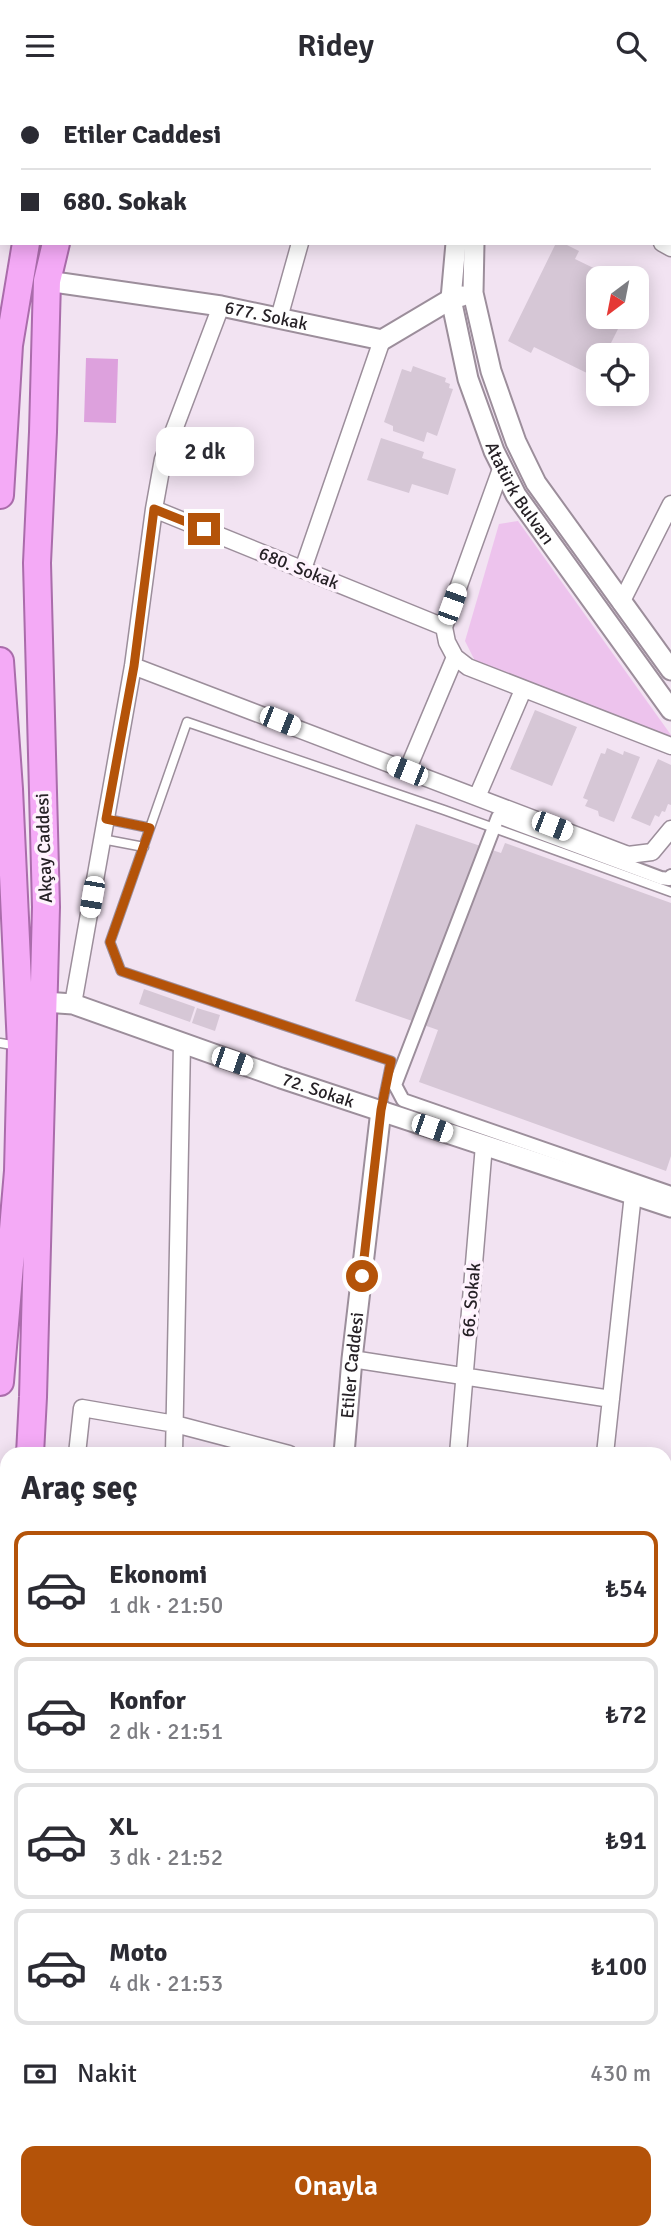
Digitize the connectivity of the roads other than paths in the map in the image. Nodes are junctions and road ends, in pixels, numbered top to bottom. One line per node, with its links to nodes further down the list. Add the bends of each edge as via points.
1 (26, 245): 13 (highway, via 9,345)
2 (56, 245): 6 (highway, Akçay Caddesi)
3 (299, 245): 10 (street)
4 (456, 245): 8 (street, Atatürk Bulvarı)
5 (474, 245): 7 (street, Atatürk Bulvarı)
6 (47, 281): 9 (street, 677. Sokak); 37 (highway, Akçay Caddesi, via 37,563 46,865)
7 (473, 293): 8 (street); 17 (street, Atatürk Bulvarı, via 491,371 516,442 536,483)
8 (451, 299): 11 (street); 12 (street, Atatürk Bulvarı, via 468,379)
9 (221, 306): 10 (street, 677. Sokak); 15 (street, via 163,459)
10 (279, 317): 11 (street, 677. Sokak)
11 (382, 340): 16 (street)
12 (501, 469): 18 (street); 24 (street, Atatürk Bulvarı)
13 (0, 495)
14 (671, 504): 17 (street)
15 (154, 509): 16 (street, 680. Sokak); 21 (street)
16 (303, 569): 18 (street, 680. Sokak)
17 (621, 603): 22 (street, Atatürk Bulvarı)
18 (444, 627): 19 (street)
19 (455, 657): 23 (street); 26 (street)
20 (0, 661): 27 (highway, Akçay Caddesi)
21 (134, 666): 26 (street); 29 (street)
22 (671, 670)
23 (523, 690): 25 (street); 28 (street)
24 (671, 710)
25 (671, 745)
26 (407, 771): 28 (street)
27 (4, 788): 40 (highway, Akçay Caddesi, via 13,916)
28 (477, 797): 32 (street, via 628,855 652,852)
29 (106, 819): 30 (lane); 33 (street)
30 (150, 828): 31 (lane, via 187,722); 34 (lane)
31 (494, 828): 35 (street, via 498,817 661,878); 36 (lane); 43 (street, via 395,1085 403,1100)
32 (671, 829)
33 (102, 839): 34 (lane); 38 (street)
34 (144, 847): 41 (lane, via 110,942 121,971 391,1061)
35 (671, 876)
36 (671, 892)
37 (44, 1002): 38 (street, 72. Sokak); 51 (highway, Akçay Caddesi)
38 (73, 1004): 39 (street, 72. Sokak)
39 (182, 1043): 41 (street, 72. Sokak); 50 (street)
40 (10, 1045): 48 (highway, Akçay Caddesi, via 18,1171)
41 (381, 1110): 42 (street, 72. Sokak); 46 (street, Etiler Caddesi)
42 (484, 1145): 44 (street, 72. Sokak); 47 (street, 66. Sokak)
43 (671, 1193)
44 (633, 1194): 45 (street, 72. Sokak); 49 (street)
45 (671, 1207)
46 (352, 1359): 47 (street); 55 (street, Etiler Caddesi)
47 (465, 1377): 49 (street); 56 (street, 66. Sokak)
48 (0, 1382)
49 (611, 1399): 57 (street)
50 (175, 1424): 52 (street, via 82,1408); 53 (street); 54 (street)
51 (30, 1447)
52 (78, 1447)
53 (174, 1447)
54 (262, 1447)
55 (345, 1447)
56 (459, 1447)
57 (606, 1447)

